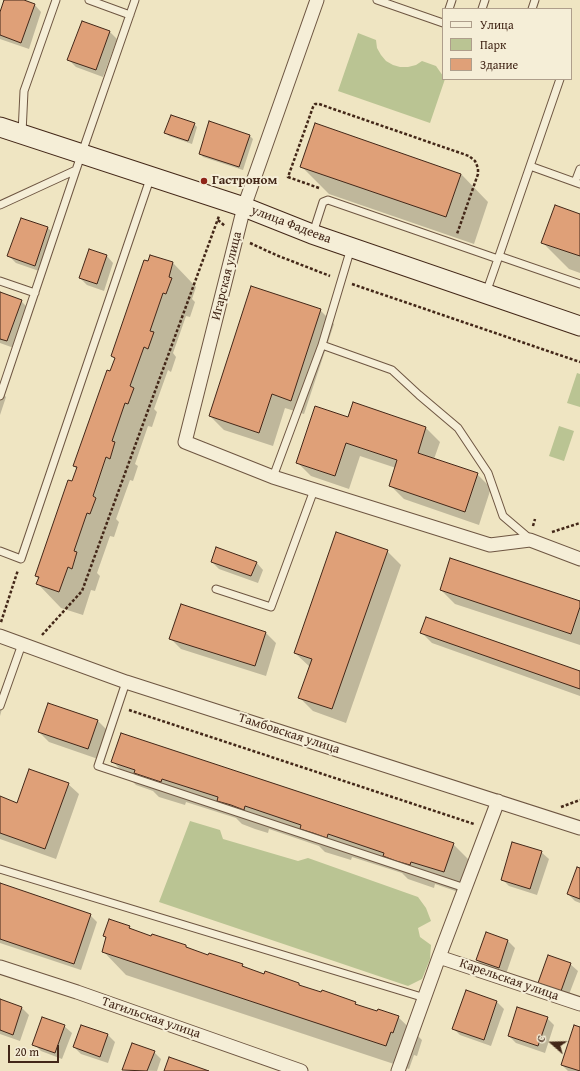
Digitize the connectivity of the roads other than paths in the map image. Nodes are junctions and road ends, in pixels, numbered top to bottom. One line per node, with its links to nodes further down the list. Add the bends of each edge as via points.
1 (56, 0): 10 (lane, via 24,91)
2 (89, 0): 6 (lane)
3 (135, 0): 6 (lane)
4 (317, 0): 17 (street, Игарская улица)
5 (377, 0): 7 (lane)
6 (130, 15): 11 (lane)
7 (442, 23)
8 (560, 80): 12 (lane)
9 (0, 127): 10 (street, улица Фадеева)
10 (22, 135): 11 (street, улица Фадеева)
11 (79, 162): 14 (street, улица Фадеева); 16 (lane); 23 (lane)
12 (530, 166): 15 (lane); 20 (lane)
13 (580, 169): 15 (lane)
14 (151, 176): 17 (street, улица Фадеева); 31 (lane, via 21,558)
15 (578, 183)
16 (0, 205)
17 (244, 207): 18 (street, улица Фадеева); 28 (street, Игарская улица, via 185,442)
18 (312, 234): 19 (street, улица Фадеева); 20 (lane, via 323,202 328,200)
19 (351, 248): 24 (street, улица Фадеева); 26 (lane)
20 (498, 257): 22 (lane); 24 (lane)
21 (0, 281): 23 (lane)
22 (580, 284)
23 (35, 293): 27 (lane)
24 (486, 294): 25 (street, улица Фадеева)
25 (580, 326)
26 (322, 345): 28 (lane); 30 (lane, via 392,370 458,428 488,473 503,516)
27 (0, 396)
28 (273, 477): 29 (street)
29 (314, 490): 30 (street, via 490,545); 33 (lane, via 271,607)
30 (530, 540): 32 (street)
31 (0, 551)
32 (580, 559)
33 (216, 589)
34 (0, 636): 35 (street, Тамбовская улица)
35 (26, 646): 36 (street, Тамбовская улица); 37 (lane)
36 (126, 682): 38 (street, Тамбовская улица); 41 (lane, via 98,766)
37 (0, 706)
38 (498, 801): 39 (street, Тамбовская улица); 41 (street)
39 (580, 828)
40 (0, 869): 44 (lane)
41 (465, 888): 42 (street)
42 (439, 957): 44 (street); 45 (street, Карельская улица)
43 (0, 967): 46 (street, Тагильская улица)
44 (425, 998): 47 (street)
45 (580, 1004)
46 (301, 1071)
47 (398, 1071)

